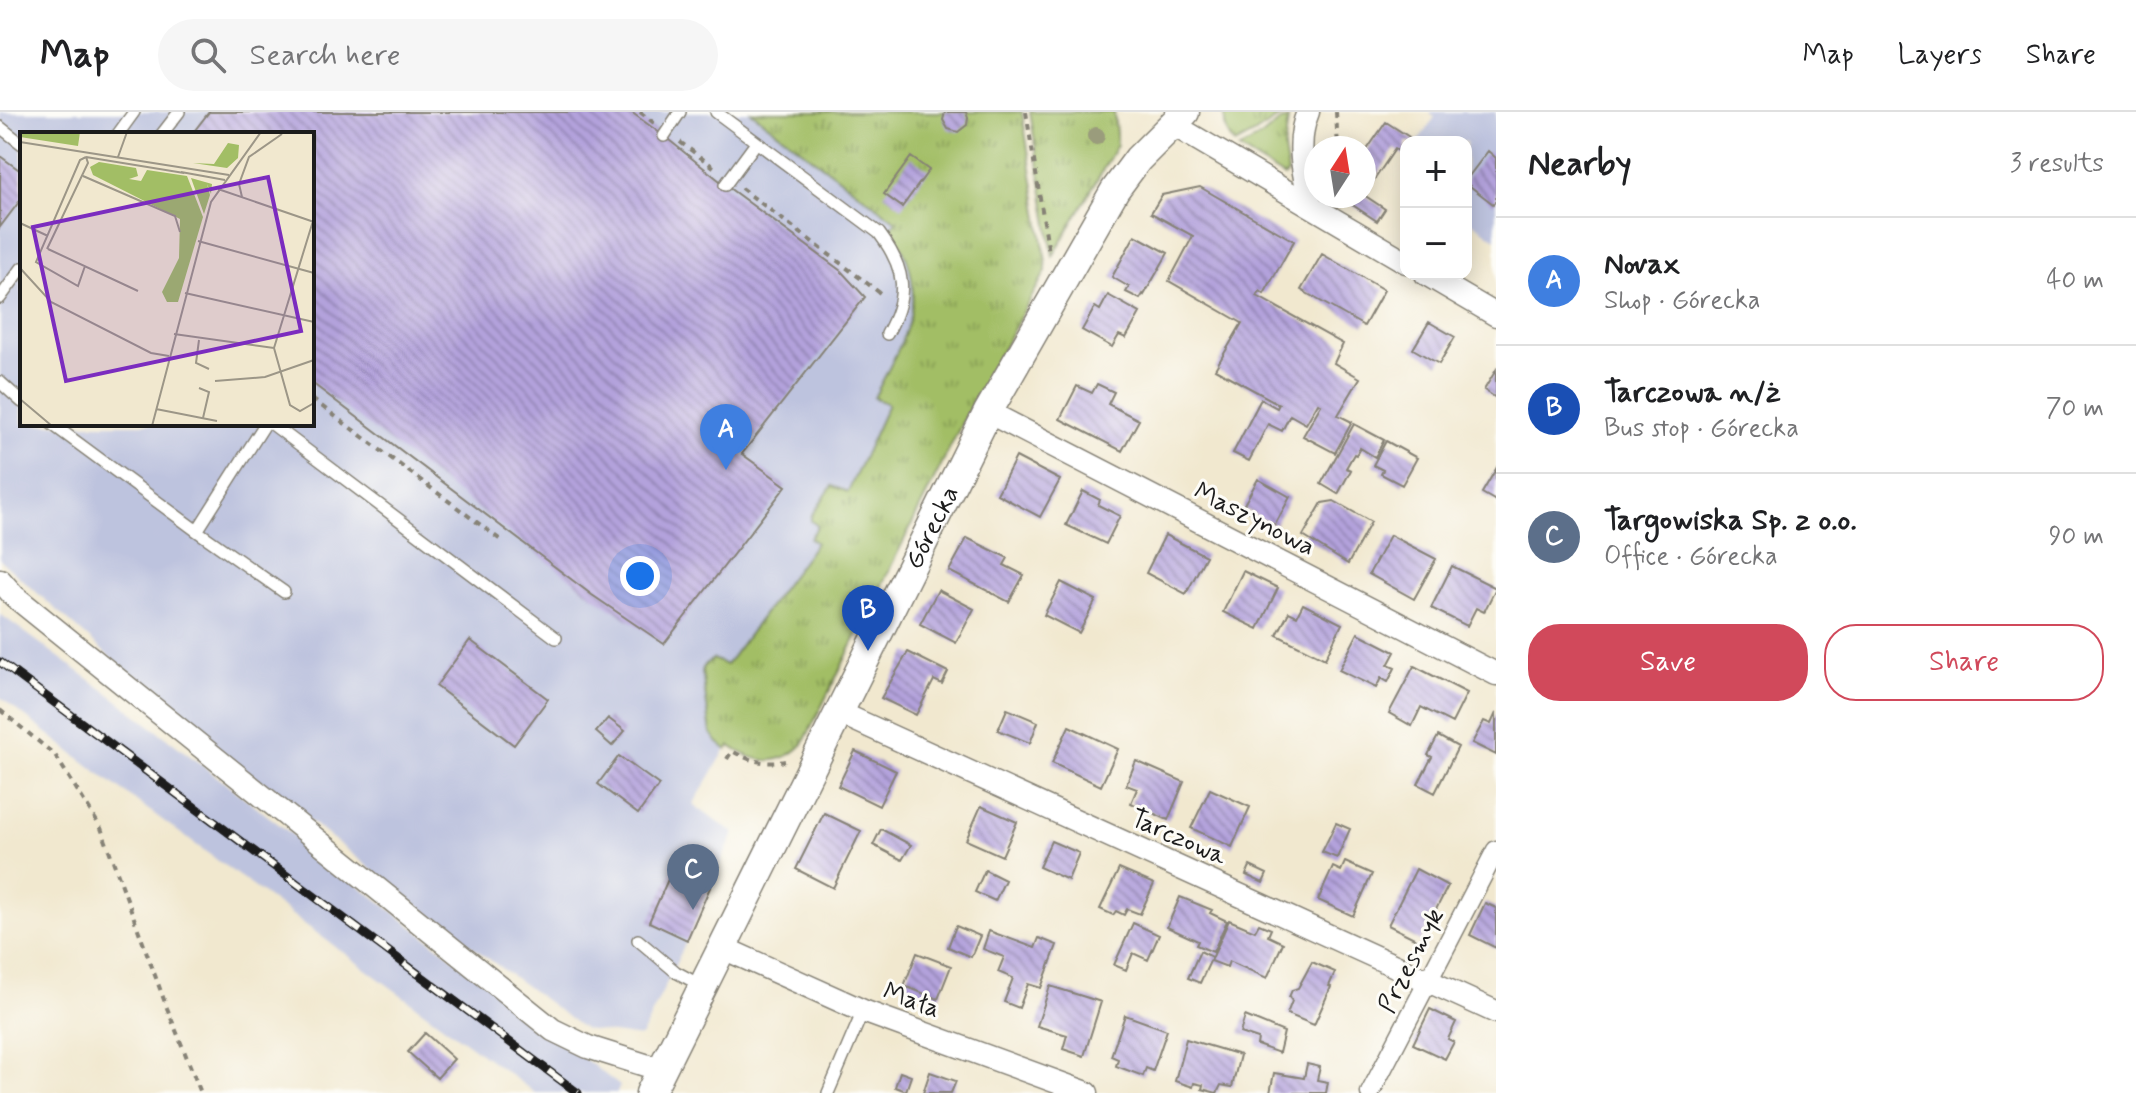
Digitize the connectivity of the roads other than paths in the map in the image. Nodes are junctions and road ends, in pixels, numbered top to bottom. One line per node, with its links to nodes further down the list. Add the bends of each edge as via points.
1 (134, 112): 8 (lane)
2 (179, 112): 9 (lane)
3 (680, 112): 10 (lane)
4 (716, 112): 12 (lane)
5 (1308, 112): 13 (street, via 1301,134)
6 (1179, 118): 15 (street); 25 (street, Górecka, via 1115,190)
7 (0, 127): 11 (lane)
8 (119, 132)
9 (164, 132)
10 (665, 134)
11 (20, 142)
12 (756, 143): 14 (lane); 22 (lane, via 879,233 903,284 897,316)
13 (1304, 174)
14 (727, 182)
15 (1304, 201)
16 (1314, 208): 17 (street)
17 (1400, 258)
18 (20, 271): 20 (lane)
19 (1436, 280): 21 (street)
20 (0, 298)
21 (1496, 315)
22 (887, 334)
23 (0, 382): 24 (lane)
24 (20, 400)
25 (988, 412): 33 (street, Maszynowa); 34 (street, Górecka)
26 (55, 426): 29 (lane)
27 (264, 426): 29 (lane)
28 (275, 426): 32 (lane)
29 (197, 531): 31 (lane)
30 (0, 580): 42 (street, via 553,1030)
31 (284, 592)
32 (556, 638)
33 (1496, 674)
34 (838, 712): 37 (street, Górecka); 38 (street, Tarczowa)
35 (1496, 850): 38 (street, Przesmyk)
36 (638, 940): 39 (lane)
37 (721, 947): 39 (street, Górecka); 40 (street, Mała)
38 (1429, 981): 41 (street, Tarczowa); 45 (street, Przesmyk)
39 (702, 986): 42 (street, Górecka)
40 (863, 1011): 43 (lane); 44 (street, Mała)
41 (1496, 1012)
42 (655, 1081)
43 (828, 1093)
44 (1087, 1093)
45 (1370, 1093)

